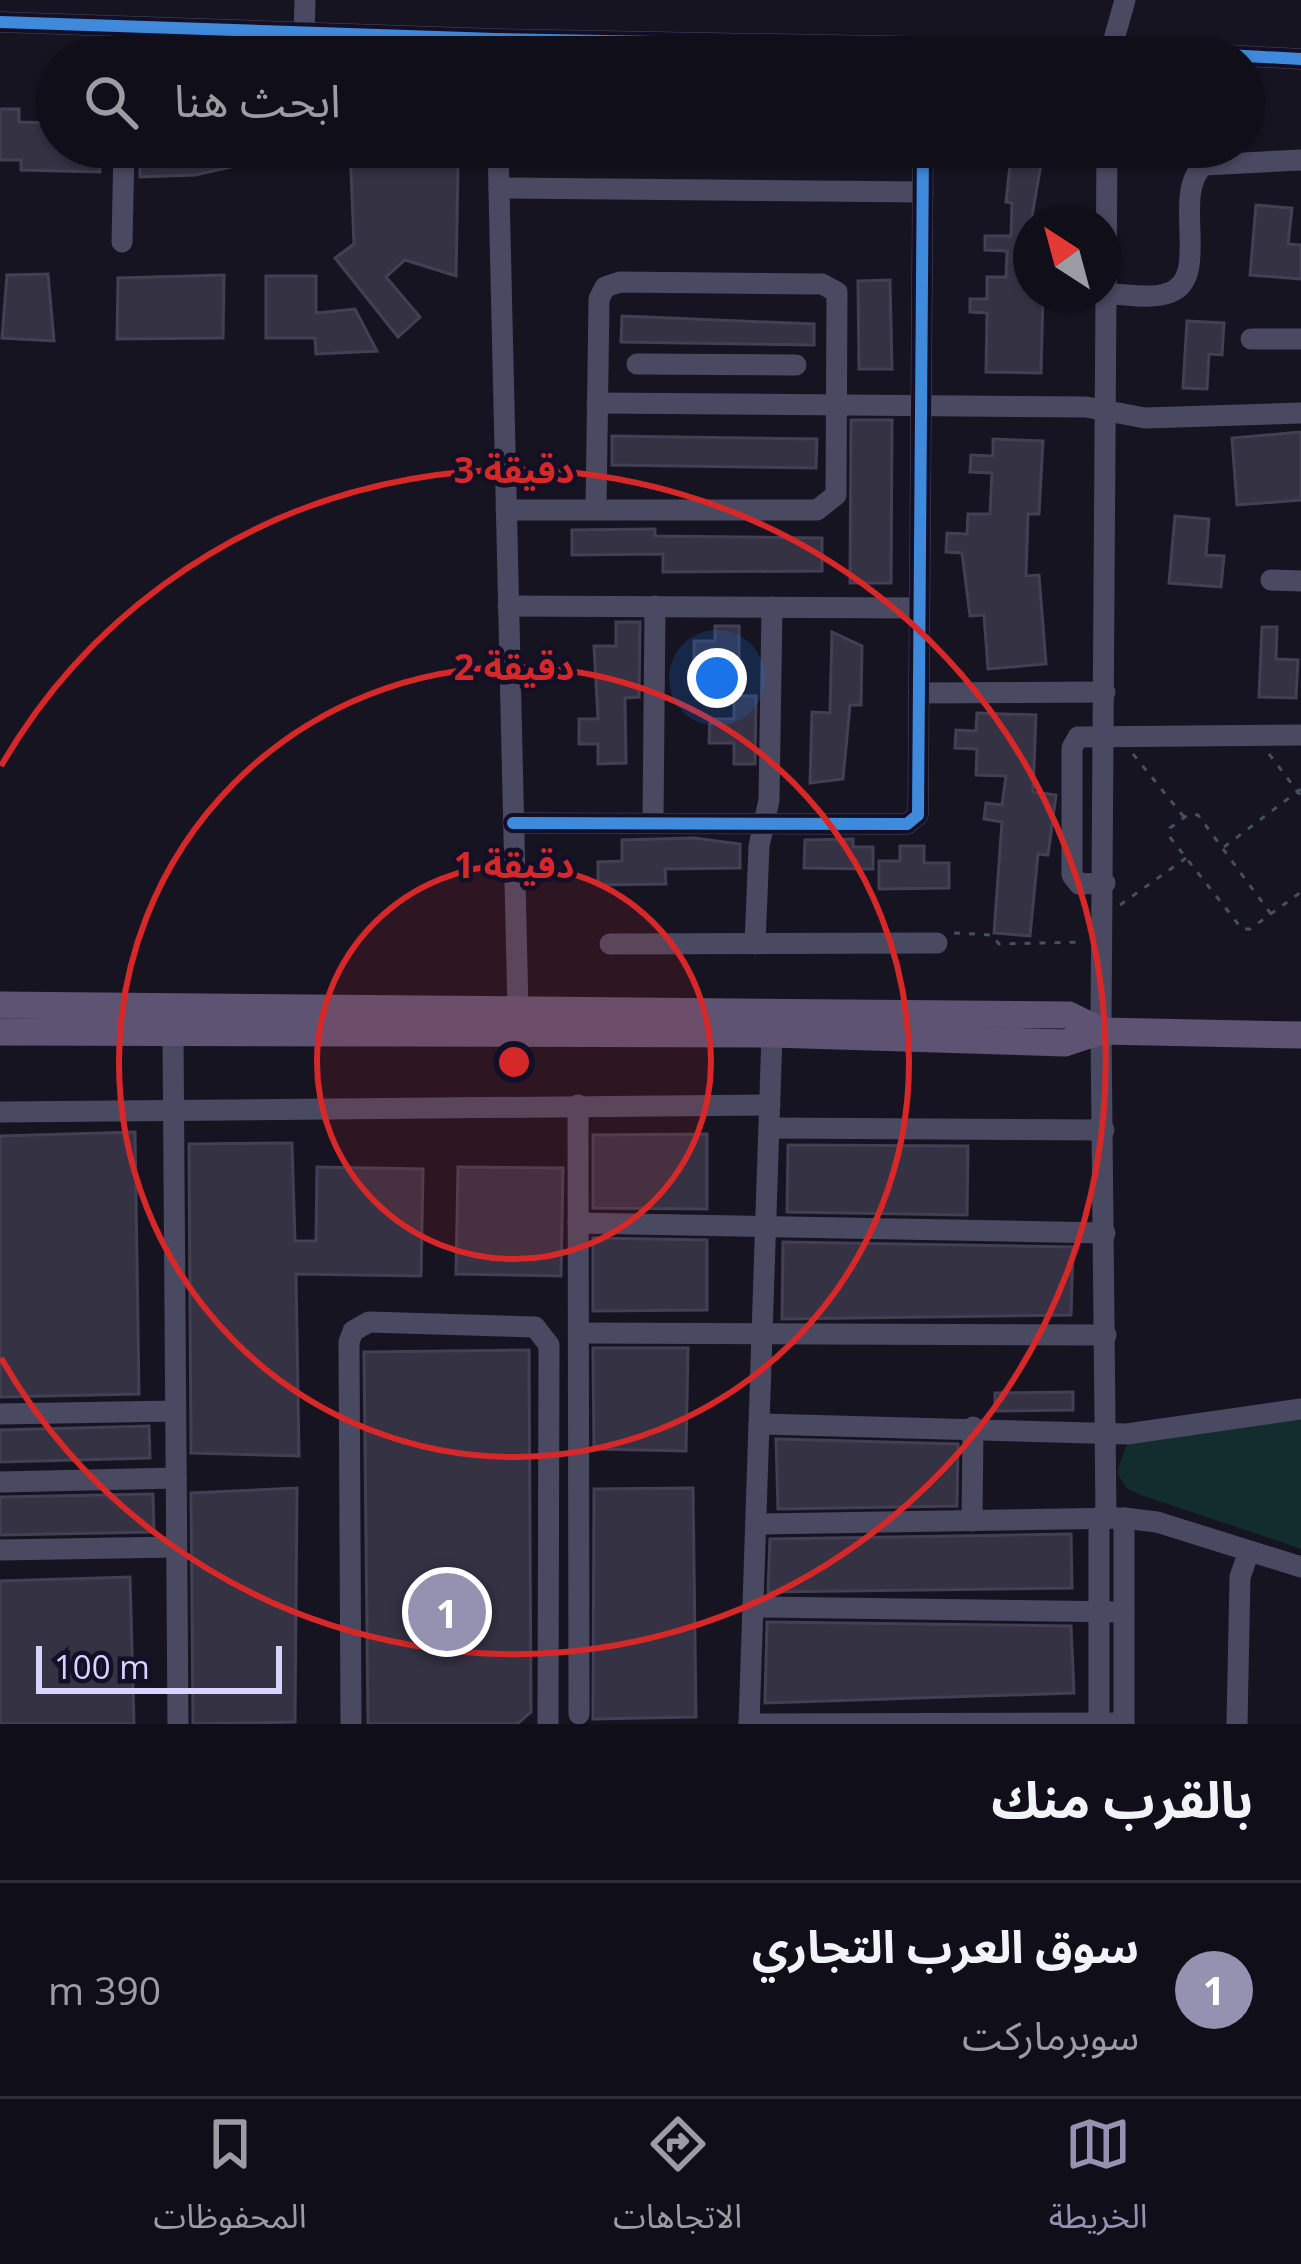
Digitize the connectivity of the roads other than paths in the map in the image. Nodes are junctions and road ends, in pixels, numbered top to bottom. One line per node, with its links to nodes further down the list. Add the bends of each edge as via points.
1 (305, 0): 5 (street)
2 (1125, 0): 8 (street)
3 (0, 22): 4 (street)
4 (126, 28): 5 (street); 6 (street)
5 (304, 33): 7 (street)
6 (126, 36)
7 (342, 36)
8 (1114, 36)
9 (1265, 58): 10 (street)
10 (1301, 59)
11 (1301, 160): 12 (street)
12 (1265, 162)
13 (124, 168): 21 (street)
14 (499, 168): 18 (street)
15 (923, 168): 19 (street)
16 (1107, 168): 20 (street)
17 (1202, 168): 22 (street, via 1190,184 1184,281 1163,295)
18 (499, 188): 19 (street); 37 (street)
19 (923, 192): 34 (street)
20 (1107, 204)
21 (122, 242)
22 (1121, 294)
23 (1107, 312): 35 (street)
24 (1251, 339): 25 (street)
25 (1301, 339)
26 (637, 364): 27 (street)
27 (673, 364): 28 (street); 31 (street)
28 (758, 365): 29 (street); 32 (street)
29 (796, 365)
30 (597, 403): 31 (street); 33 (street, via 601,292 643,282 833,288 840,302); 38 (street)
31 (673, 403): 32 (street)
32 (758, 404): 33 (street)
33 (838, 404): 34 (street); 38 (street, via 836,495 824,508)
34 (922, 406): 35 (street); 44 (street)
35 (1105, 410): 36 (street, via 1145,418); 45 (street)
36 (1301, 413)
37 (506, 510): 38 (street); 41 (street)
38 (596, 510)
39 (1271, 580): 40 (street)
40 (1301, 580)
41 (508, 606): 42 (street); 51 (street)
42 (655, 606): 43 (street); 49 (street)
43 (772, 607): 44 (street); 50 (street)
44 (919, 608): 46 (street)
45 (1105, 692): 46 (street); 47 (street)
46 (919, 693): 50 (street, via 916,819)
47 (1111, 734): 48 (street); 52 (street); 52 (street, via 1082,735 1072,748 1072,879)
48 (1301, 735)
49 (653, 822): 50 (street); 51 (street)
50 (764, 822): 54 (street)
51 (513, 823): 57 (street)
52 (1105, 883): 58 (street)
53 (610, 944): 54 (street)
54 (755, 944): 55 (street)
55 (937, 944)
56 (0, 1005): 57 (main road)
57 (518, 1010): 58 (main road, via 1070,1016)
58 (1101, 1030): 60 (main road, via 1065,1043); 62 (main road); 68 (street)
59 (0, 1032): 61 (main road)
60 (772, 1034): 61 (main road); 64 (street)
61 (172, 1035): 65 (street)
62 (1301, 1035)
63 (578, 1105): 64 (street); 65 (street); 69 (street)
64 (770, 1105): 67 (street)
65 (173, 1109): 66 (street); 76 (street)
66 (0, 1112)
67 (769, 1128): 68 (street); 70 (street)
68 (1104, 1130): 71 (street)
69 (578, 1223): 70 (street); 72 (street)
70 (766, 1229): 71 (street); 74 (street)
71 (1105, 1233): 73 (street)
72 (578, 1334): 74 (street); 93 (street)
73 (1106, 1335): 74 (street); 80 (street)
74 (762, 1336): 78 (street)
75 (1301, 1409): 80 (street)
76 (176, 1411): 77 (street); 81 (street)
77 (0, 1414)
78 (759, 1424): 79 (street); 85 (street)
79 (973, 1427): 80 (street); 84 (street)
80 (1107, 1435): 83 (street)
81 (176, 1478): 82 (street); 86 (street)
82 (0, 1482)
83 (1110, 1517): 84 (street); 88 (street, via 1157,1522); 91 (street); 92 (street)
84 (972, 1521): 85 (street)
85 (755, 1524): 90 (street)
86 (176, 1547): 87 (street); 95 (street)
87 (0, 1550)
88 (1249, 1551): 89 (street); 100 (street, via 1240,1577)
89 (1301, 1567)
90 (753, 1607): 91 (street); 98 (street)
91 (1099, 1611): 92 (street); 94 (street)
92 (1124, 1612): 99 (street)
93 (579, 1714)
94 (1099, 1723): 98 (street); 99 (street)
95 (178, 1724)
96 (351, 1724): 97 (street, via 349,1342 369,1322 535,1327 545,1334)
97 (548, 1724)
98 (749, 1724)
99 (1124, 1724)
100 (1237, 1724)

